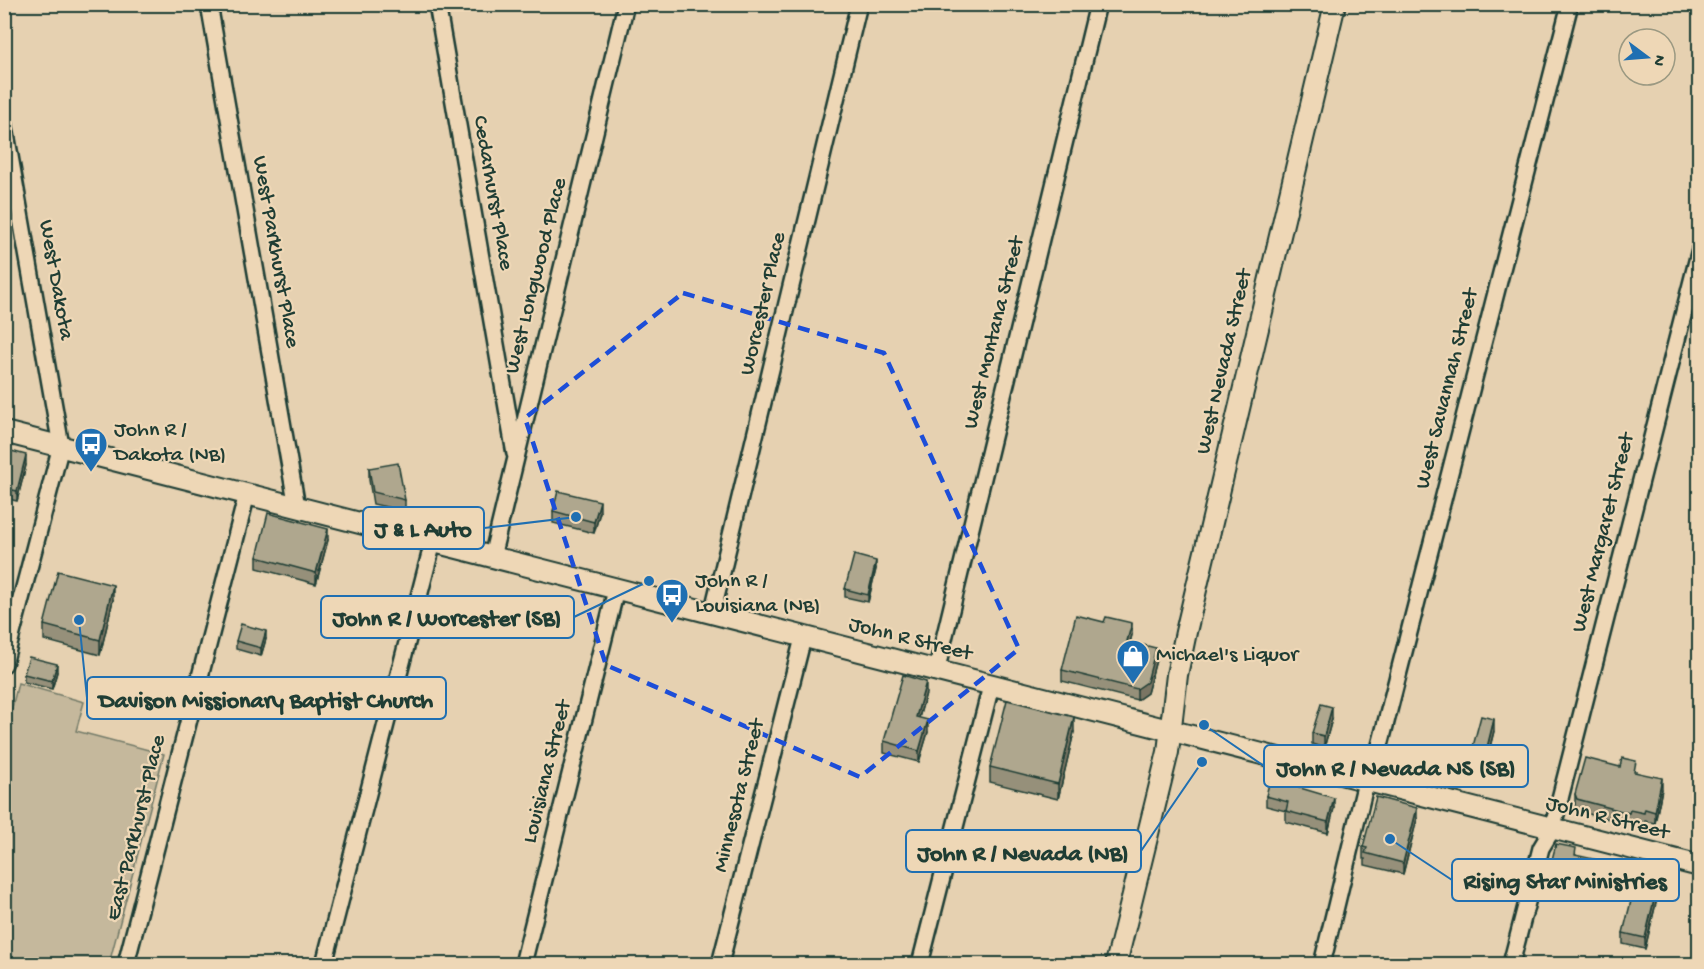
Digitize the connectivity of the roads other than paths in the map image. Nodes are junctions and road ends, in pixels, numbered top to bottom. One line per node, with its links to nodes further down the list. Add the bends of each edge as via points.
1 (209, 4): 14 (street, West Parkhurst Place)
2 (437, 4): 12 (street, Cedarhurst Place)
3 (626, 4): 12 (street, West Longwood Place)
4 (859, 4): 18 (street, Worcester Place)
5 (1098, 4): 21 (street, West Montana Street)
6 (1335, 4): 23 (main road, West Nevada Street, via 1186,632)
7 (1570, 4): 24 (street, West Savannah Street, via 1387,721)
8 (4, 122): 11 (street, West Dakota)
9 (1700, 249): 25 (street, West Margaret Street)
10 (4, 432): 11 (main road, John R Street)
11 (61, 446): 13 (main road, John R Street); 20 (street)
12 (516, 460): 16 (street, West Longwood Place)
13 (247, 494): 14 (main road, John R Street); 27 (street, East Parkhurst Place)
14 (297, 507): 15 (main road, John R Street)
15 (433, 542): 16 (main road, John R Street); 28 (street)
16 (492, 557): 17 (main road, John R Street)
17 (616, 590): 18 (main road, John R Street); 29 (street, Louisiana Street)
18 (712, 614): 19 (main road, John R Street)
19 (803, 638): 21 (main road, John R Street); 30 (street, Minnesota Street)
20 (4, 664)
21 (936, 672): 22 (main road, John R Street)
22 (992, 686): 23 (main road, John R Street); 31 (street)
23 (1171, 732): 24 (main road, John R Street); 32 (main road, West Nevada Street)
24 (1366, 782): 25 (main road, John R Street); 33 (street, West Savannah Street)
25 (1552, 830): 26 (main road, John R Street); 34 (street, West Margaret Street, via 1541,848)
26 (1700, 867)
27 (126, 964)
28 (324, 964)
29 (523, 964)
30 (720, 964)
31 (920, 964)
32 (1116, 964)
33 (1322, 964)
34 (1511, 964)

